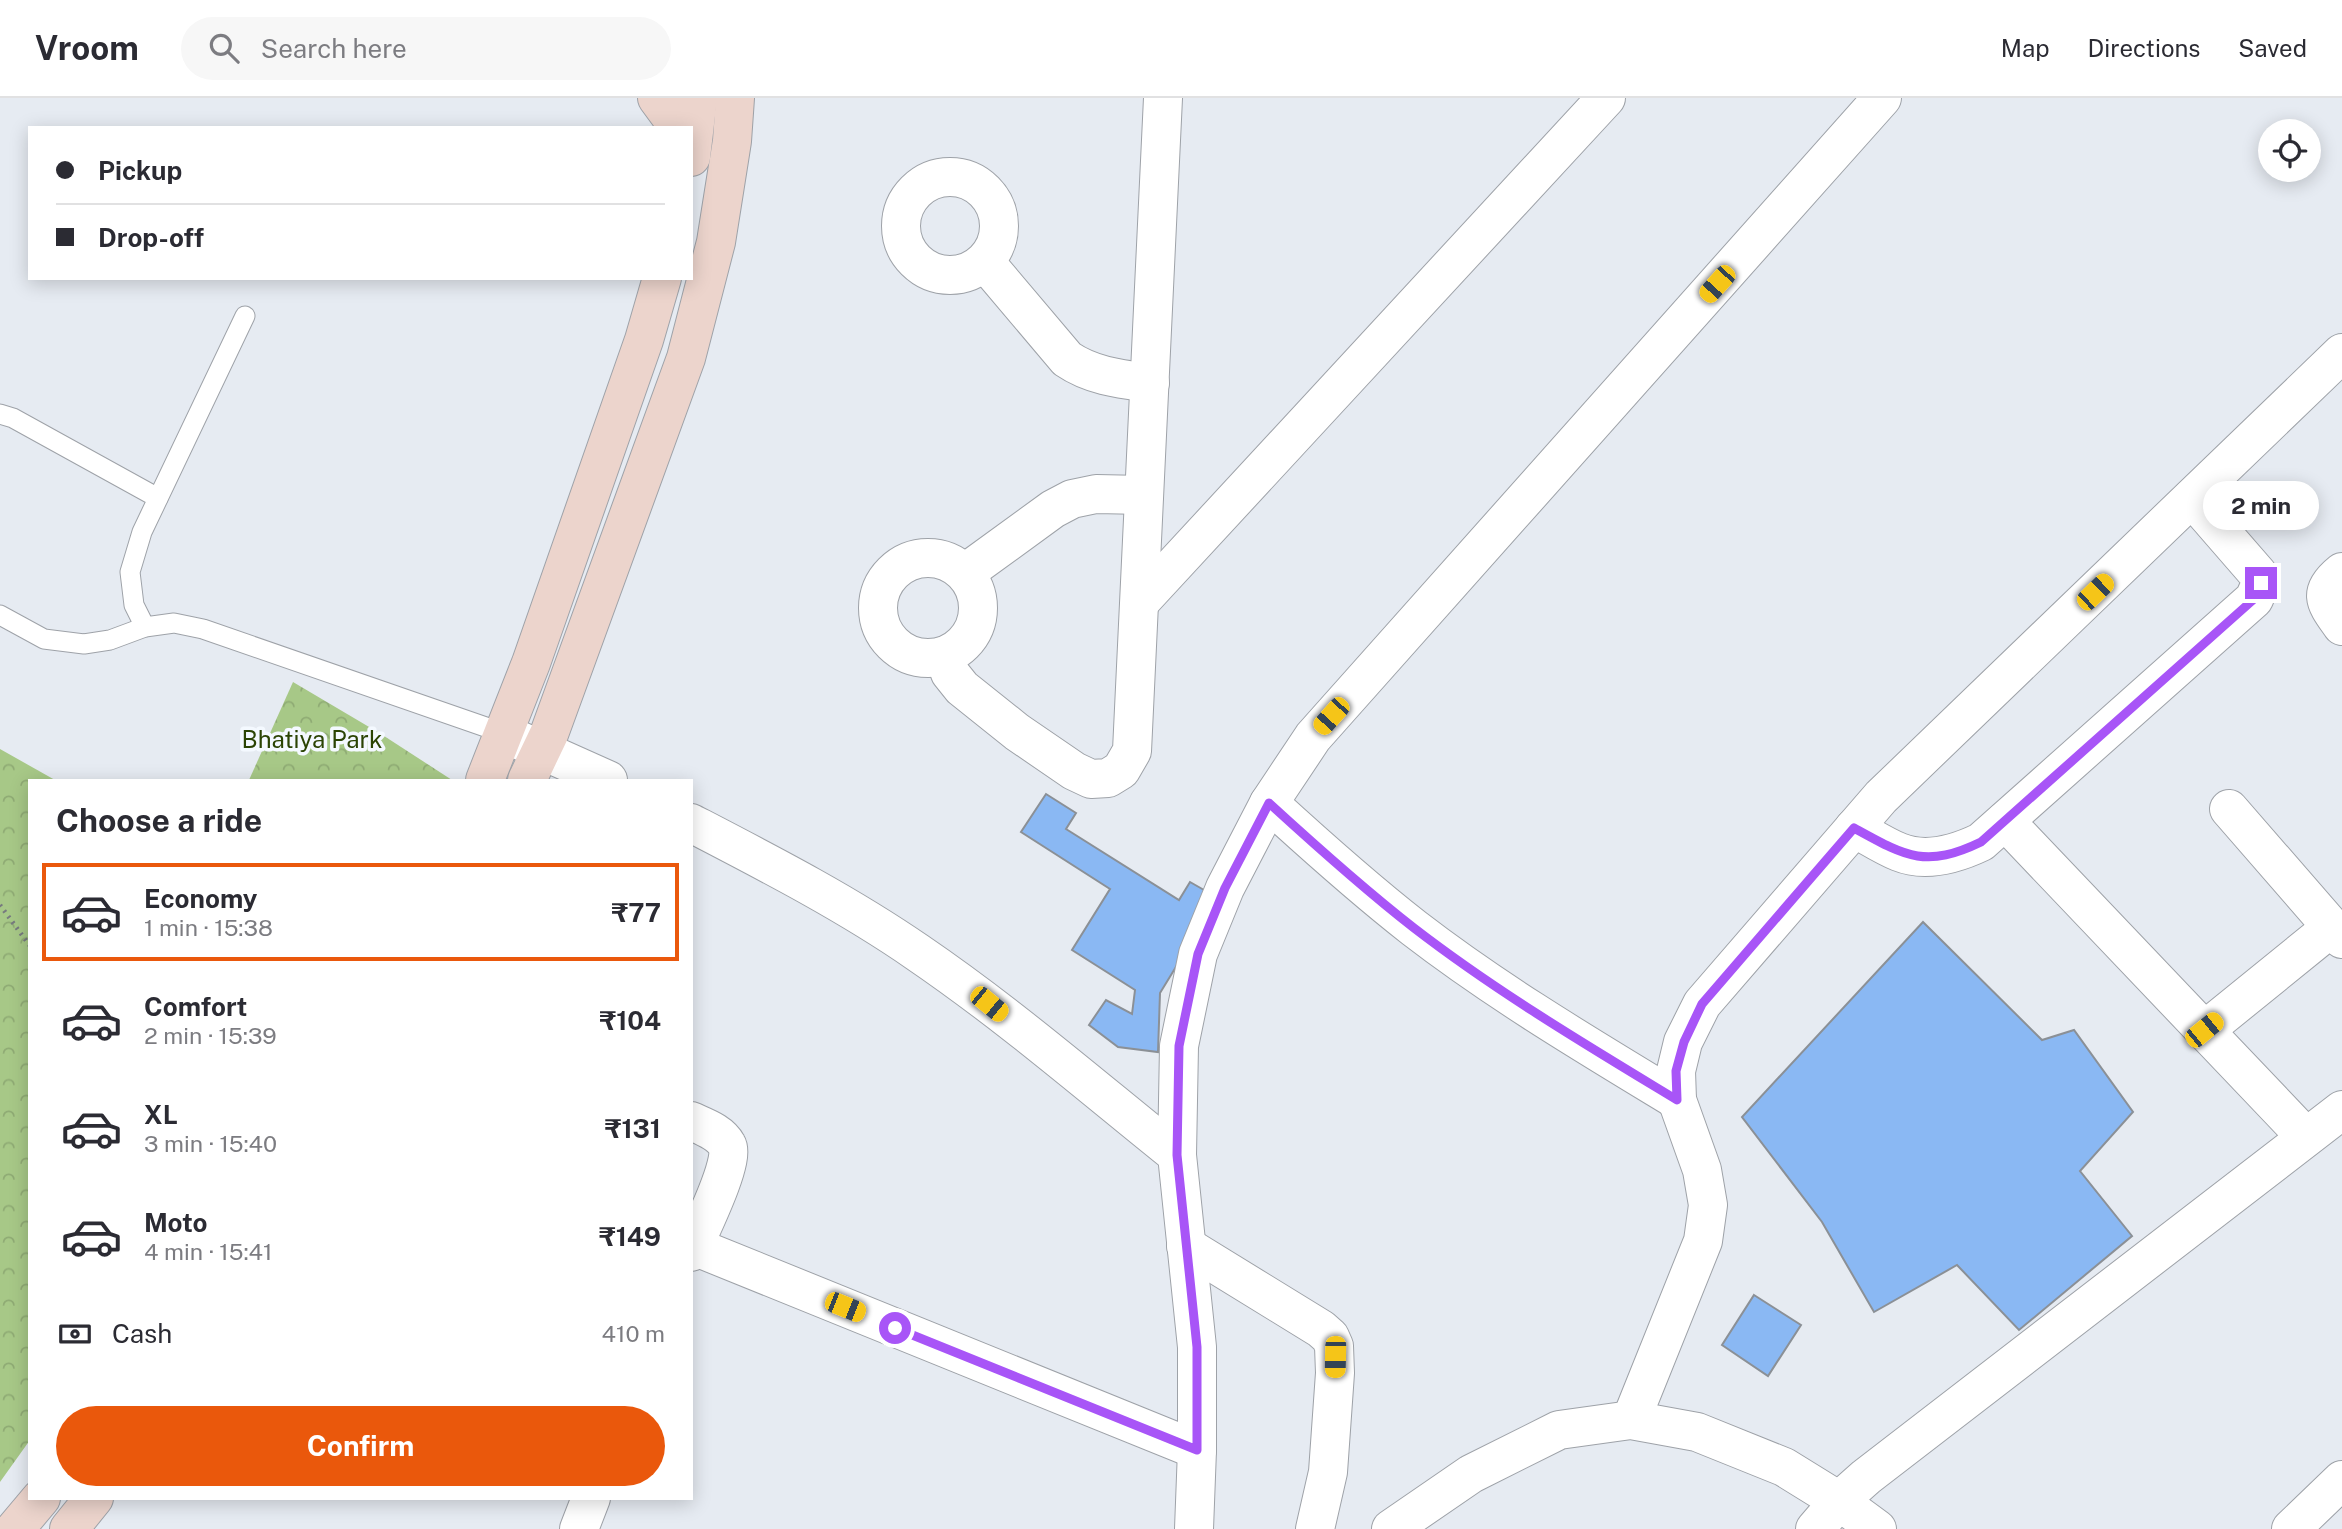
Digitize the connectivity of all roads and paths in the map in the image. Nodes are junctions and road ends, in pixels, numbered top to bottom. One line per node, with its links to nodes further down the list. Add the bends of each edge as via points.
1 (657, 98): 7 (main road)
2 (698, 98): 8 (main road)
3 (735, 98): 26 (main road, via 716,243 686,358)
4 (1163, 98): 13 (street)
5 (1606, 98): 20 (street)
6 (1882, 98): 29 (street, via 1313,737)
7 (676, 126)
8 (693, 126)
9 (985, 262): 13 (street, via 1067,359 1104,376)
10 (661, 280): 25 (main road)
11 (245, 316): 16 (lane)
12 (2342, 353): 17 (street)
13 (1150, 383): 15 (street)
14 (0, 414): 16 (lane)
15 (1144, 495): 19 (street, via 1096,494 1072,499); 20 (street)
16 (158, 498): 23 (lane, via 130,572 134,605)
17 (2192, 498): 31 (street, via 2258,574 2259,592); 33 (street)
18 (2342, 572): 22 (street, via 2327,586 2325,595)
19 (965, 573): 24 (street, via 978,604 977,621 970,636); 24 (street, via 935,558 918,559 890,575 881,590 880,622 898,649 928,659)
20 (1140, 602): 24 (street, via 1132,751 1121,770 1108,778 1091,779 1074,771 1017,732 962,688)
21 (0, 615): 23 (lane, via 44,639 84,644)
22 (2342, 626)
23 (145, 627): 25 (lane, via 174,623 203,629)
24 (944, 656)
25 (503, 733): 26 (street); 27 (main road)
26 (534, 765): 28 (street)
27 (485, 779)
28 (603, 779)
29 (1269, 803): 38 (street, via 1415,929 1489,982); 42 (street, via 1225,888 1198,954 1179,1046)
30 (2229, 809): 35 (street)
31 (2005, 821): 33 (street, via 1981,842 1936,857 1900,853); 37 (street)
32 (693, 824): 42 (street, via 832,899 916,951)
33 (1854, 828): 38 (street, via 1702,1004 1676,1071)
34 (0, 905): 36 (path)
35 (2337, 933): 37 (street)
36 (28, 943)
37 (2204, 1030): 41 (street)
38 (1677, 1100): 46 (street, via 1702,1170 1708,1205 1703,1241)
39 (2342, 1110): 41 (street)
40 (693, 1122): 43 (street, via 719,1134 729,1147 729,1163)
41 (2306, 1137): 52 (street, via 1877,1468)
42 (1177, 1155): 44 (street)
43 (693, 1246)
44 (1186, 1246): 47 (street, via 1197,1347); 57 (street, via 1330,1337 1335,1357 1333,1418 1328,1472)
45 (693, 1248): 47 (street)
46 (1631, 1420): 52 (street, via 1697,1432 1784,1467); 58 (street, via 1559,1430 1471,1474)
47 (1197, 1450): 56 (street)
48 (2342, 1481): 60 (street)
49 (39, 1500): 53 (main road)
50 (92, 1500): 54 (main road)
51 (591, 1500): 55 (street)
52 (1827, 1515): 59 (street)
53 (15, 1529)
54 (69, 1529)
55 (579, 1529)
56 (1194, 1529)
57 (1315, 1529)
58 (1391, 1529)
59 (1877, 1529)
60 (2291, 1529)

